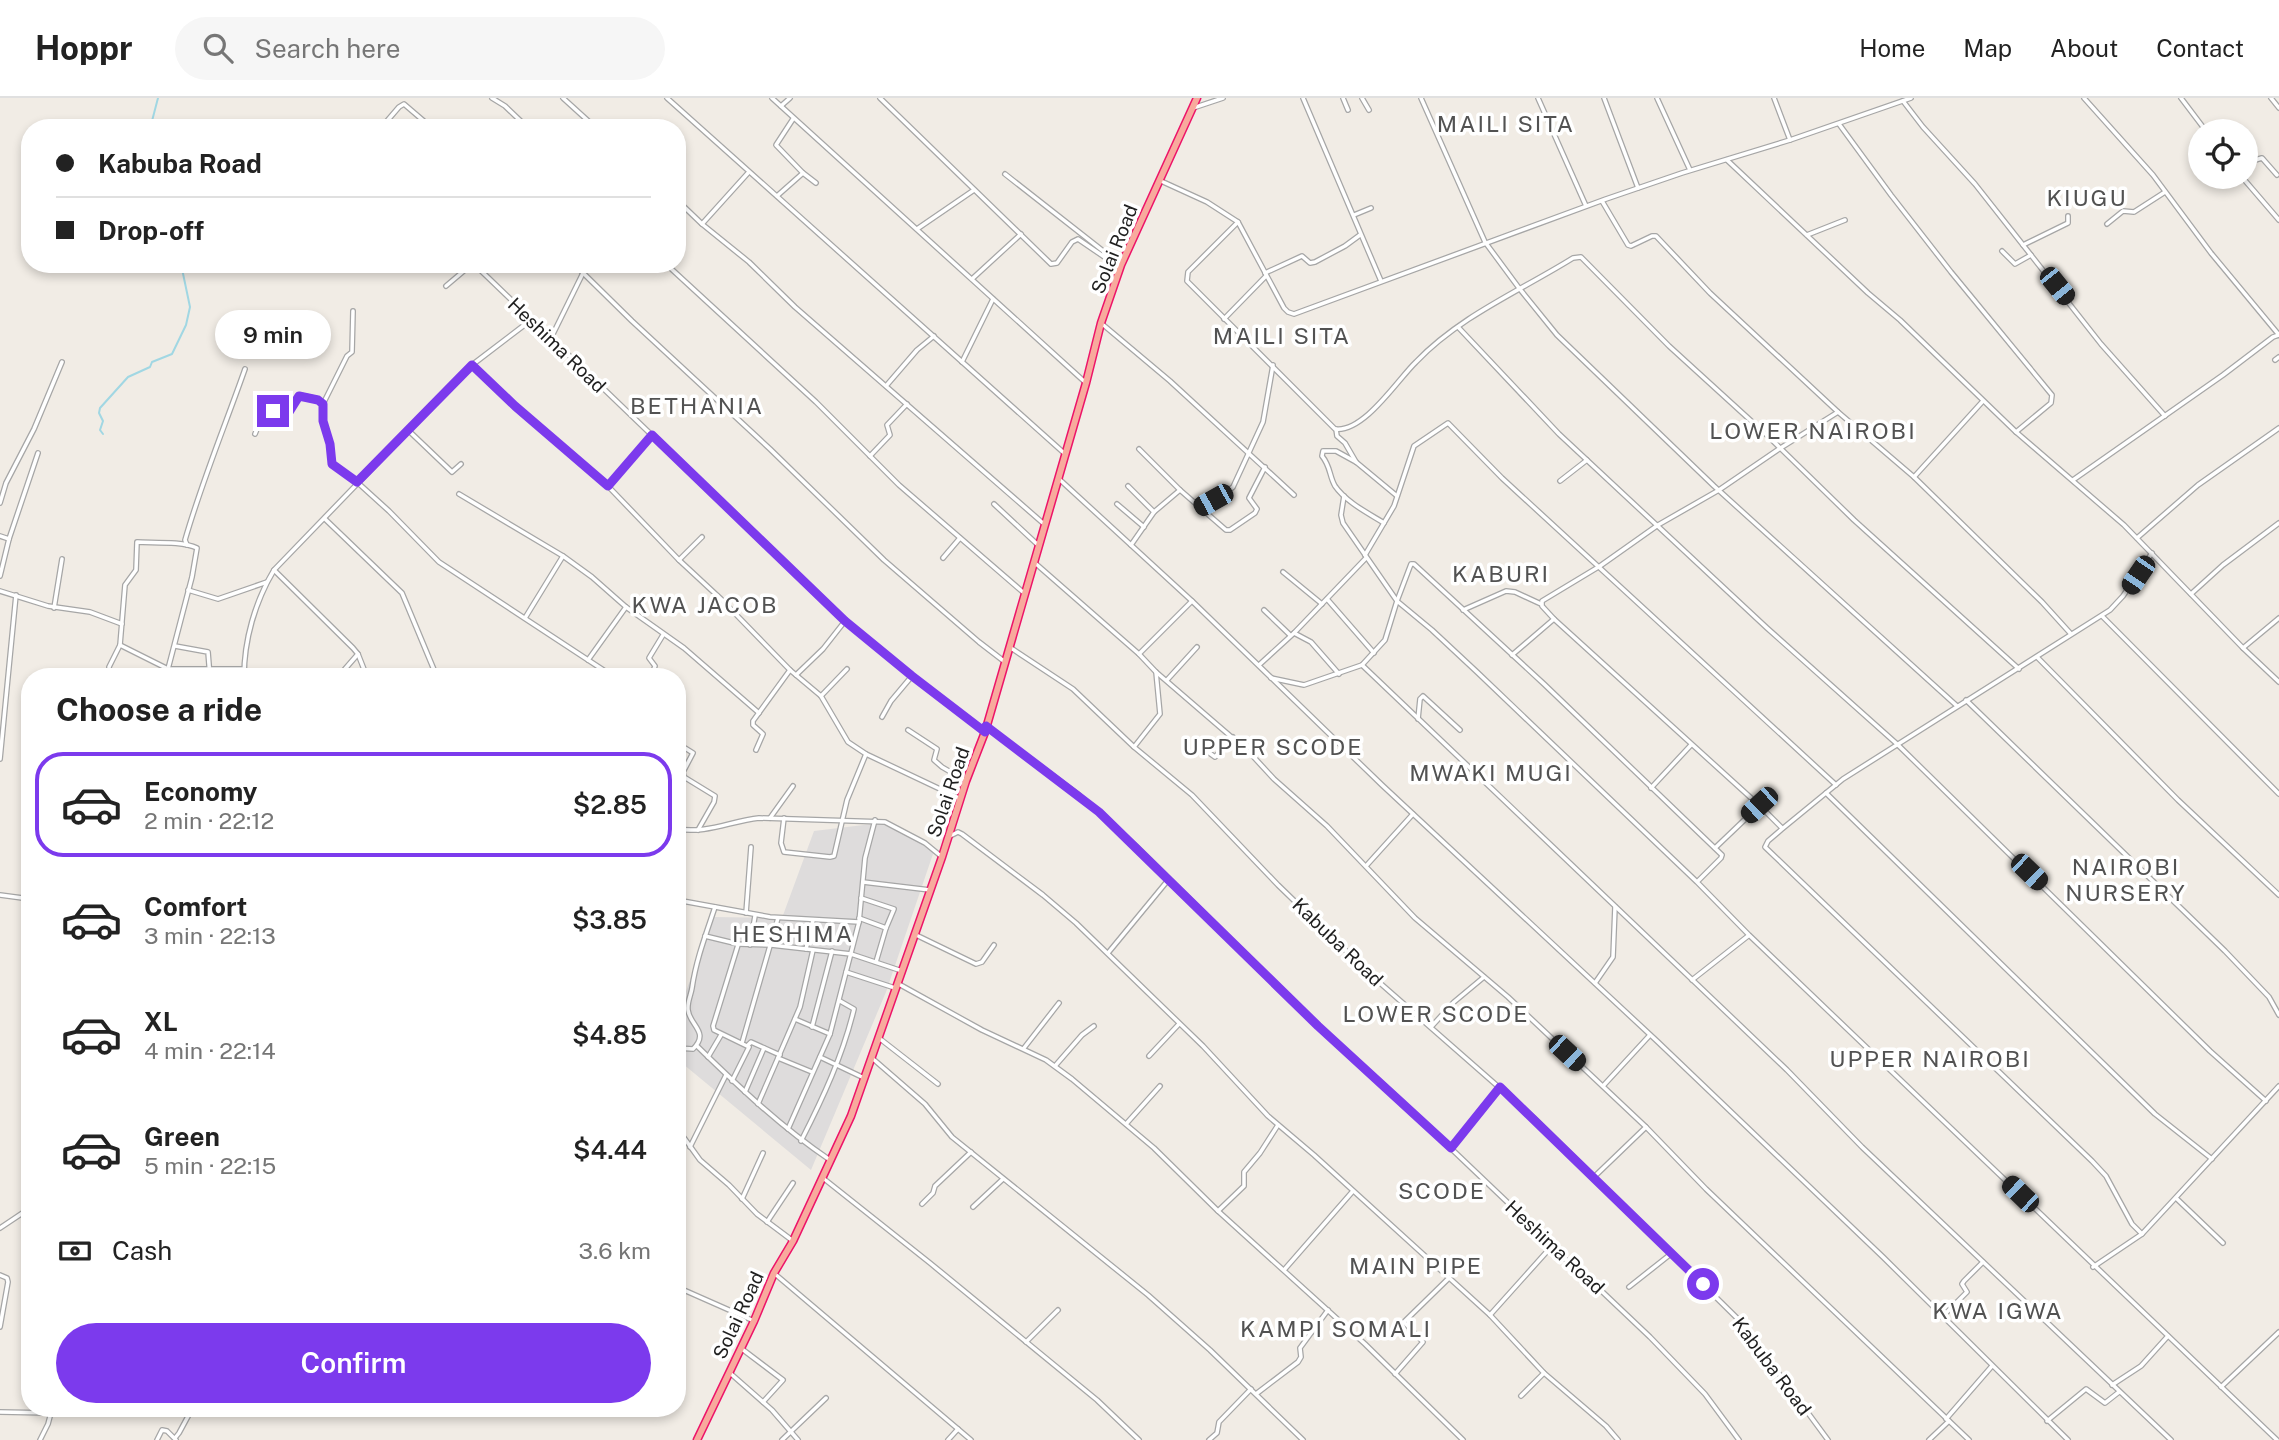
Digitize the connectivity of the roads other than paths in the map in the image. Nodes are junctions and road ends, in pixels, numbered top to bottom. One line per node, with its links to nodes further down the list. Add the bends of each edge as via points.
1 (492, 98): 31 (street)
2 (563, 98): 32 (street)
3 (667, 98): 40 (street)
4 (772, 98): 24 (street)
5 (790, 98): 24 (street)
6 (880, 98): 48 (street)
7 (1197, 98): 25 (highway, Solai Road)
8 (1223, 98): 25 (street)
9 (1303, 98): 55 (street)
10 (1343, 98): 27 (street)
11 (1362, 98): 28 (street)
12 (1421, 98): 66 (street)
13 (1538, 98): 52 (street)
14 (1604, 98): 46 (street)
15 (1657, 98): 39 (street)
16 (1774, 98): 36 (street)
17 (1892, 98): 23 (street)
18 (1911, 98): 22 (street)
19 (2084, 98): 49 (street)
20 (2181, 98): 34 (street)
21 (2271, 98): 26 (street)
22 (1903, 101): 23 (street); 67 (street)
23 (1895, 104): 35 (street)
24 (780, 106): 33 (street)
25 (1193, 107): 44 (highway, Solai Road)
26 (2279, 108)
27 (1348, 110)
28 (1369, 110)
29 (390, 119): 30 (street, via 404,104)
30 (422, 119)
31 (519, 119)
32 (586, 119)
33 (793, 119): 41 (street, via 776,145); 62 (street)
34 (2197, 119)
35 (1839, 124): 36 (street); 105 (street, via 2052,395 2051,403)
36 (1790, 140): 38 (street)
37 (2258, 159): 43 (street)
38 (1726, 160): 39 (street); 65 (street)
39 (1690, 170): 46 (street)
40 (748, 173): 50 (street); 60 (street)
41 (803, 173): 45 (street); 50 (street)
42 (1004, 174): 70 (street)
43 (2277, 175)
44 (1161, 181): 59 (street); 70 (highway, Solai Road)
45 (816, 183)
46 (1638, 188): 51 (street)
47 (2252, 189): 58 (street)
48 (974, 190): 62 (street); 63 (street)
49 (2165, 192): 61 (street, via 2134,212 2123,211); 87 (street)
50 (777, 196): 88 (street)
51 (1602, 201): 52 (street); 100 (street, via 1628,245 1656,236)
52 (1586, 206): 66 (street)
53 (1371, 208): 55 (street)
54 (686, 209): 60 (street)
55 (1354, 215): 64 (street)
56 (2068, 216): 67 (street, via 2068,223)
57 (1845, 220): 65 (street)
58 (2279, 220)
59 (1238, 222): 76 (street); 83 (street, via 1186,277)
60 (702, 224): 96 (street)
61 (2107, 224)
62 (917, 229): 77 (street)
63 (1021, 234): 70 (street, via 1053,265 1078,239); 77 (street)
64 (1360, 235): 76 (street, via 1312,263 1302,256); 78 (street)
65 (1807, 235): 97 (street)
66 (1485, 242): 78 (street); 80 (street)
67 (2023, 245): 69 (street)
68 (2002, 251): 69 (street, via 2015,264)
69 (2031, 254): 101 (street)
70 (1121, 267): 85 (highway, Solai Road)
71 (462, 273): 79 (street)
72 (482, 273): 84 (street, Heshima Road)
73 (583, 273): 89 (street)
74 (584, 273): 198 (street, via 884,560)
75 (670, 273): 114 (street, via 816,402)
76 (1266, 274): 78 (street, via 1284,307 1294,314); 83 (street)
77 (972, 279): 81 (street)
78 (1381, 281)
79 (446, 286)
80 (1519, 288): 86 (street); 109 (street, via 1581,257); 128 (street, via 1557,335)
81 (993, 299): 91 (street); 95 (street)
82 (353, 311): 98 (street, via 352,352)
83 (1224, 319): 93 (street)
84 (531, 320): 89 (street, Heshima Road); 92 (street)
85 (1101, 323): 95 (highway, Solai Road); 112 (street)
86 (1458, 327): 103 (street, via 1417,360 1379,405 1345,428); 116 (street)
87 (2279, 335): 101 (street)
88 (934, 336): 91 (street); 96 (street)
89 (551, 338): 107 (street, Heshima Road)
90 (62, 362): 133 (street)
91 (962, 362): 111 (street)
92 (472, 365): 104 (street); 125 (street)
93 (1273, 365): 103 (street); 112 (street, via 1265,417)
94 (245, 369): 151 (street, via 207,467)
95 (1086, 383): 111 (highway, Solai Road)
96 (886, 386): 99 (street)
97 (1983, 401): 105 (street); 120 (street)
98 (323, 404): 106 (street, via 299,396 289,412 265,409); 124 (street, via 332,464)
99 (907, 404): 114 (street, via 887,425 890,435); 141 (street)
100 (1838, 412): 109 (street); 120 (street)
101 (2165, 416): 122 (street)
102 (2279, 428): 147 (street, via 2198,485)
103 (1335, 429): 113 (street)
104 (408, 430): 118 (street, via 452,472); 124 (street)
105 (2016, 432): 122 (street)
106 (255, 434)
107 (652, 435): 125 (street); 182 (street, Heshima Road)
108 (1139, 449): 127 (street)
109 (1779, 449): 128 (street); 212 (street)
110 (38, 453): 148 (street)
111 (1064, 453): 121 (highway, Solai Road)
112 (1249, 453): 119 (street); 136 (street, via 1229,490)
113 (1351, 453): 115 (street); 117 (street)
114 (869, 456): 146 (street)
115 (1346, 456): 117 (street); 131 (street, via 1328,450 1322,456)
116 (1587, 460): 123 (street); 142 (street)
117 (1356, 462): 132 (street)
118 (461, 464)
119 (1265, 467): 130 (street); 136 (street, via 1249,498 1257,511 1233,528 1226,530)
120 (1914, 477): 185 (street)
121 (1057, 478): 141 (highway, Solai Road); 150 (street)
122 (2073, 480): 147 (street)
123 (1560, 481)
124 (357, 482): 138 (street); 179 (street, via 439,562)
125 (608, 486): 157 (street)
126 (1128, 486): 137 (street)
127 (1180, 490): 136 (street); 137 (street)
128 (1719, 490): 142 (street); 223 (street)
129 (458, 494): 153 (street)
130 (1294, 495)
131 (1344, 496): 139 (street); 154 (street, via 1342,521)
132 (1396, 496): 139 (street); 159 (street, via 1414,446 1448,423)
133 (0, 503)
134 (994, 504): 149 (street)
135 (1117, 504): 143 (street)
136 (1200, 507)
137 (1154, 512): 143 (street)
138 (325, 519): 160 (street); 208 (street, via 402,593)
139 (1384, 523): 154 (street)
140 (2279, 523): 167 (street)
141 (1044, 524): 149 (highway, Solai Road)
142 (1658, 525): 159 (street); 231 (street)
143 (1144, 527): 150 (street)
144 (0, 536): 148 (street)
145 (702, 537): 157 (street)
146 (961, 538): 155 (street); 166 (street)
147 (2137, 538): 152 (street)
148 (9, 539): 162 (street)
149 (1038, 545): 158 (highway, Solai Road)
150 (1131, 545): 170 (street)
151 (187, 546): 164 (street, via 197,550); 183 (street, via 136,542 135,570 125,585)
152 (2152, 553): 167 (street); 178 (street, via 2118,604)
153 (563, 556): 174 (street); 179 (street)
154 (1366, 556): 169 (street); 171 (street)
155 (943, 558)
156 (62, 559): 175 (street)
157 (679, 560): 213 (street)
158 (1034, 562): 166 (highway, Solai Road); 194 (street)
159 (1600, 566): 173 (street); 242 (street)
160 (274, 570): 163 (street); 193 (street)
161 (1283, 572): 172 (street)
162 (0, 576)
163 (267, 582): 164 (street, via 218,599); 205 (street, via 255,608)
164 (188, 590): 188 (street)
165 (0, 591): 168 (street)
166 (1024, 593): 190 (highway, Solai Road)
167 (2192, 594): 191 (street)
168 (16, 595): 175 (street); 238 (street)
169 (1327, 599): 172 (street); 192 (street)
170 (1192, 601): 194 (street); 199 (street)
171 (1397, 601): 177 (street, via 1414,564); 192 (street, via 1385,640); 263 (street)
172 (1322, 604): 184 (street)
173 (1541, 604): 177 (street, via 1506,591); 181 (street)
174 (626, 607): 186 (street); 197 (street)
175 (54, 608): 183 (street, via 80,610)
176 (1264, 610): 184 (street)
177 (1463, 610): 195 (street)
178 (2102, 616): 185 (street); 246 (street)
179 (525, 618): 197 (street)
180 (2279, 618): 191 (street)
181 (1554, 619): 195 (street); 232 (street)
182 (845, 621): 216 (street); 217 (street, Heshima Road)
183 (122, 624): 187 (street)
184 (1292, 634): 199 (street); 215 (street, via 1311,642)
185 (2071, 634): 196 (street)
186 (663, 635): 210 (street, via 649,658); 224 (street)
187 (120, 645): 201 (street); 202 (street)
188 (175, 646): 203 (street); 204 (street, via 208,652)
189 (1196, 647): 219 (street)
190 (1009, 648): 198 (highway, Solai Road); 233 (street, Kabuba Road, via 1073,689)
191 (2243, 648): 220 (street)
192 (1374, 653): 200 (street)
193 (358, 654): 206 (street); 207 (street)
194 (1139, 654): 214 (street)
195 (1512, 656): 244 (street)
196 (2037, 657): 212 (street); 267 (street)
197 (588, 660): 209 (street)
198 (1005, 662): 227 (highway, Solai Road)
199 (1259, 665): 218 (street)
200 (1362, 665): 215 (street); 226 (street)
201 (109, 668)
202 (166, 668)
203 (168, 668)
204 (210, 668)
205 (244, 668)
206 (346, 668)
207 (363, 668)
208 (433, 668)
209 (600, 668)
210 (654, 668)
211 (847, 669): 221 (street)
212 (2019, 669): 222 (street)
213 (790, 670): 216 (street); 224 (street)
214 (1156, 672): 219 (street); 233 (street, via 1160,714)
215 (1339, 674): 218 (street, via 1304,685)
216 (796, 675): 221 (street)
217 (912, 676): 225 (street); 227 (street, Heshima Road)
218 (1269, 677): 249 (street)
219 (1167, 680): 230 (street)
220 (2279, 682)
221 (821, 696): 237 (street, via 848,742)
222 (1966, 701): 223 (street); 300 (street, via 2225,951 2269,997)
223 (1957, 706): 231 (street)
224 (759, 713): 236 (street, via 752,724 763,735)
225 (882, 717)
226 (1418, 719): 229 (street, via 1423,696); 271 (street)
227 (986, 729): 241 (highway, Solai Road); 262 (street, Heshima Road, via 1089,804)
228 (908, 730): 241 (street, via 937,749 934,760 942,768)
229 (1460, 730)
230 (1233, 737): 234 (street, via 1214,757); 261 (street)
231 (1897, 744): 242 (street); 333 (street)
232 (1691, 745): 244 (street); 248 (street)
233 (1134, 747): 305 (street, Kabuba Road, via 1204,806 1372,976)
234 (1201, 747)
235 (686, 748): 239 (street, via 693,752)
236 (756, 750)
237 (866, 754): 247 (street); 252 (street)
238 (0, 758)
239 (686, 766)
240 (686, 778): 256 (street, via 715,796)
241 (966, 781): 247 (highway, Solai Road)
242 (1836, 785): 245 (street)
243 (793, 786): 250 (street)
244 (1651, 788): 259 (street)
245 (1826, 793): 254 (street); 345 (street, via 2155,1114)
246 (2279, 794)
247 (961, 799): 257 (highway, Solai Road)
248 (1759, 805): 254 (street); 259 (street)
249 (1413, 814): 261 (street); 296 (street)
250 (770, 818): 251 (street); 256 (street)
251 (784, 818): 252 (street); 252 (street, via 780,844 784,852 830,857)
252 (842, 819): 253 (street)
253 (874, 820): 260 (street, via 896,826); 264 (street)
254 (1782, 829): 360 (street, via 1768,841 1767,850 2092,1161)
255 (686, 830): 256 (street)
256 (697, 831)
257 (949, 838): 260 (highway, Solai Road); 289 (street, via 962,834 1043,895)
258 (751, 847): 273 (street)
259 (1715, 848): 263 (street, via 1721,858)
260 (942, 858): 265 (highway, Solai Road)
261 (1366, 866): 294 (street, via 1415,918)
262 (1169, 879): 289 (street); 342 (street, Heshima Road, via 1318,1026)
263 (1697, 882): 280 (street)
264 (863, 883): 265 (street); 269 (street)
265 (930, 890): 279 (highway, Solai Road)
266 (0, 895): 268 (street)
267 (2279, 895)
268 (21, 898)
269 (861, 898): 277 (street); 278 (street, via 894,909)
270 (686, 902): 272 (street)
271 (1615, 906): 295 (street); 296 (street, via 1614,957)
272 (715, 907): 273 (street); 281 (street)
273 (746, 913): 274 (street)
274 (755, 915): 275 (street); 283 (street)
275 (779, 918): 276 (street); 284 (street)
276 (813, 919): 277 (street); 286 (street)
277 (859, 920): 278 (street); 290 (street)
278 (886, 928): 291 (street)
279 (915, 934): 285 (street, via 976,964); 292 (highway, Solai Road)
280 (1749, 935): 295 (street); 366 (street)
281 (705, 936): 282 (street); 312 (street, via 688,1005 700,1035)
282 (738, 944): 283 (street); 307 (street, via 713,1026)
283 (750, 944): 284 (street)
284 (771, 945): 286 (street); 310 (street)
285 (994, 945)
286 (806, 949): 287 (street)
287 (813, 950): 288 (street); 301 (street)
288 (832, 951): 290 (street); 304 (street)
289 (1108, 953): 302 (street)
290 (851, 954): 291 (street); 293 (street)
291 (876, 962): 292 (street)
292 (902, 971): 297 (highway, Solai Road)
293 (846, 972): 297 (street); 298 (street)
294 (1484, 977): 305 (street); 329 (street)
295 (1692, 980): 365 (street)
296 (1595, 983): 308 (street)
297 (896, 985): 309 (highway, Solai Road); 314 (street)
298 (839, 1001): 306 (street); 321 (street, via 854,1009)
299 (1059, 1003): 314 (street)
300 (2279, 1015)
301 (795, 1019): 304 (street); 318 (street)
302 (1179, 1024): 316 (street); 336 (street)
303 (1094, 1026): 322 (street)
304 (812, 1027): 306 (street)
305 (1431, 1027): 331 (street, Kabuba Road)
306 (830, 1034): 319 (street)
307 (721, 1035): 310 (street); 317 (street)
308 (1650, 1035): 329 (street); 376 (street)
309 (879, 1038): 320 (highway, Solai Road); 327 (street)
310 (742, 1043): 311 (street)
311 (748, 1045): 313 (street, via 751,1042); 326 (street)
312 (697, 1046): 315 (street); 317 (street)
313 (764, 1048): 318 (street); 332 (street)
314 (1024, 1048): 322 (street)
315 (686, 1049)
316 (1149, 1056)
317 (708, 1057): 324 (street)
318 (779, 1057): 323 (street); 334 (street)
319 (820, 1057): 321 (street); 323 (street)
320 (872, 1058): 325 (highway, Solai Road); 344 (street, via 925,1104)
321 (837, 1065): 325 (street); 340 (street)
322 (1055, 1066): 335 (street)
323 (813, 1073): 338 (street)
324 (726, 1075): 326 (street); 341 (street)
325 (864, 1078): 346 (highway, Solai Road)
326 (732, 1081): 332 (street)
327 (938, 1084)
328 (1160, 1086): 335 (street)
329 (1603, 1086): 337 (street)
330 (2279, 1086): 333 (street)
331 (1500, 1087): 342 (street); 347 (street, Kabuba Road)
332 (745, 1092): 334 (street)
333 (2266, 1101): 345 (street)
334 (758, 1104): 338 (street)
335 (1126, 1124): 356 (street)
336 (1278, 1125): 351 (street); 356 (street, via 1244,1172 1244,1186)
337 (1646, 1127): 347 (street); 399 (street)
338 (788, 1129): 340 (street)
339 (686, 1141): 341 (street)
340 (801, 1141): 346 (street)
341 (690, 1147): 353 (street)
342 (1451, 1148): 363 (street, Heshima Road)
343 (763, 1153): 353 (street)
344 (971, 1153): 349 (street); 354 (street)
345 (2212, 1159): 352 (street)
346 (830, 1160): 348 (highway, Solai Road)
347 (1594, 1177): 364 (street, Kabuba Road)
348 (822, 1178): 361 (highway, Solai Road); 381 (street)
349 (1003, 1179): 355 (street); 389 (street, via 1148,1295)
350 (793, 1183): 358 (street)
351 (1353, 1191): 367 (street); 370 (street)
352 (2176, 1198): 360 (street); 362 (street)
353 (742, 1199): 358 (street)
354 (922, 1204)
355 (973, 1208)
356 (1219, 1211): 367 (street)
357 (21, 1214): 359 (street)
358 (767, 1222): 361 (street)
359 (0, 1228)
360 (2142, 1234): 366 (street)
361 (793, 1241): 368 (highway, Solai Road)
362 (2223, 1243)
363 (1551, 1247): 375 (street); 416 (street, Heshima Road, via 1650,1337 1705,1394)
364 (1672, 1253): 371 (street); 417 (street, Kabuba Road, via 1741,1322)
365 (1983, 1262): 376 (street, via 1964,1280 1967,1292); 387 (street)
366 (2094, 1266): 380 (street)
367 (1284, 1270): 374 (street)
368 (774, 1273): 377 (highway, Solai Road); 401 (street)
369 (0, 1275): 378 (street, via 8,1282)
370 (1449, 1278): 375 (street); 386 (street, via 1404,1322 1423,1342)
371 (1629, 1287)
372 (686, 1291): 377 (street)
373 (1058, 1310): 381 (street)
374 (1328, 1310): 386 (street); 391 (street, via 1300,1348 1300,1360)
375 (1490, 1315): 385 (street)
376 (1942, 1317): 383 (street)
377 (754, 1321): 382 (highway, Solai Road)
378 (0, 1327)
379 (2279, 1332): 388 (street)
380 (2168, 1336): 387 (street, via 2141,1366); 388 (street)
381 (1026, 1342): 411 (street)
382 (741, 1349): 384 (highway, Solai Road); 394 (street, via 783,1380)
383 (1992, 1366): 399 (street); 400 (street)
384 (729, 1372): 394 (street); 406 (highway, Solai Road)
385 (1544, 1373): 392 (street); 415 (street)
386 (1395, 1374): 414 (street)
387 (2112, 1385): 390 (street)
388 (2221, 1387): 422 (street)
389 (1251, 1389): 391 (street); 412 (street, via 1219,1422 1217,1433)
390 (2120, 1392): 400 (street, via 2105,1403 2087,1389); 421 (street)
391 (1256, 1394): 413 (street)
392 (1521, 1396)
393 (826, 1398): 402 (street)
394 (763, 1402): 402 (street)
395 (0, 1412): 396 (street)
396 (21, 1412)
397 (50, 1417): 404 (street)
398 (188, 1417): 403 (street)
399 (1948, 1420): 418 (street); 419 (street)
400 (2047, 1420): 420 (street)
401 (958, 1429): 409 (street); 410 (street)
402 (790, 1432): 407 (street); 408 (street)
403 (175, 1439): 405 (street, via 162,1430)
404 (40, 1440)
405 (157, 1440)
406 (697, 1440)
407 (782, 1440)
408 (798, 1440)
409 (948, 1440)
410 (971, 1440)
411 (1139, 1440)
412 (1209, 1440)
413 (1303, 1440)
414 (1463, 1440)
415 (1618, 1440)
416 (1739, 1440)
417 (1828, 1440)
418 (1929, 1440)
419 (1969, 1440)
420 (2068, 1440)
421 (2171, 1440)
422 (2277, 1440)

